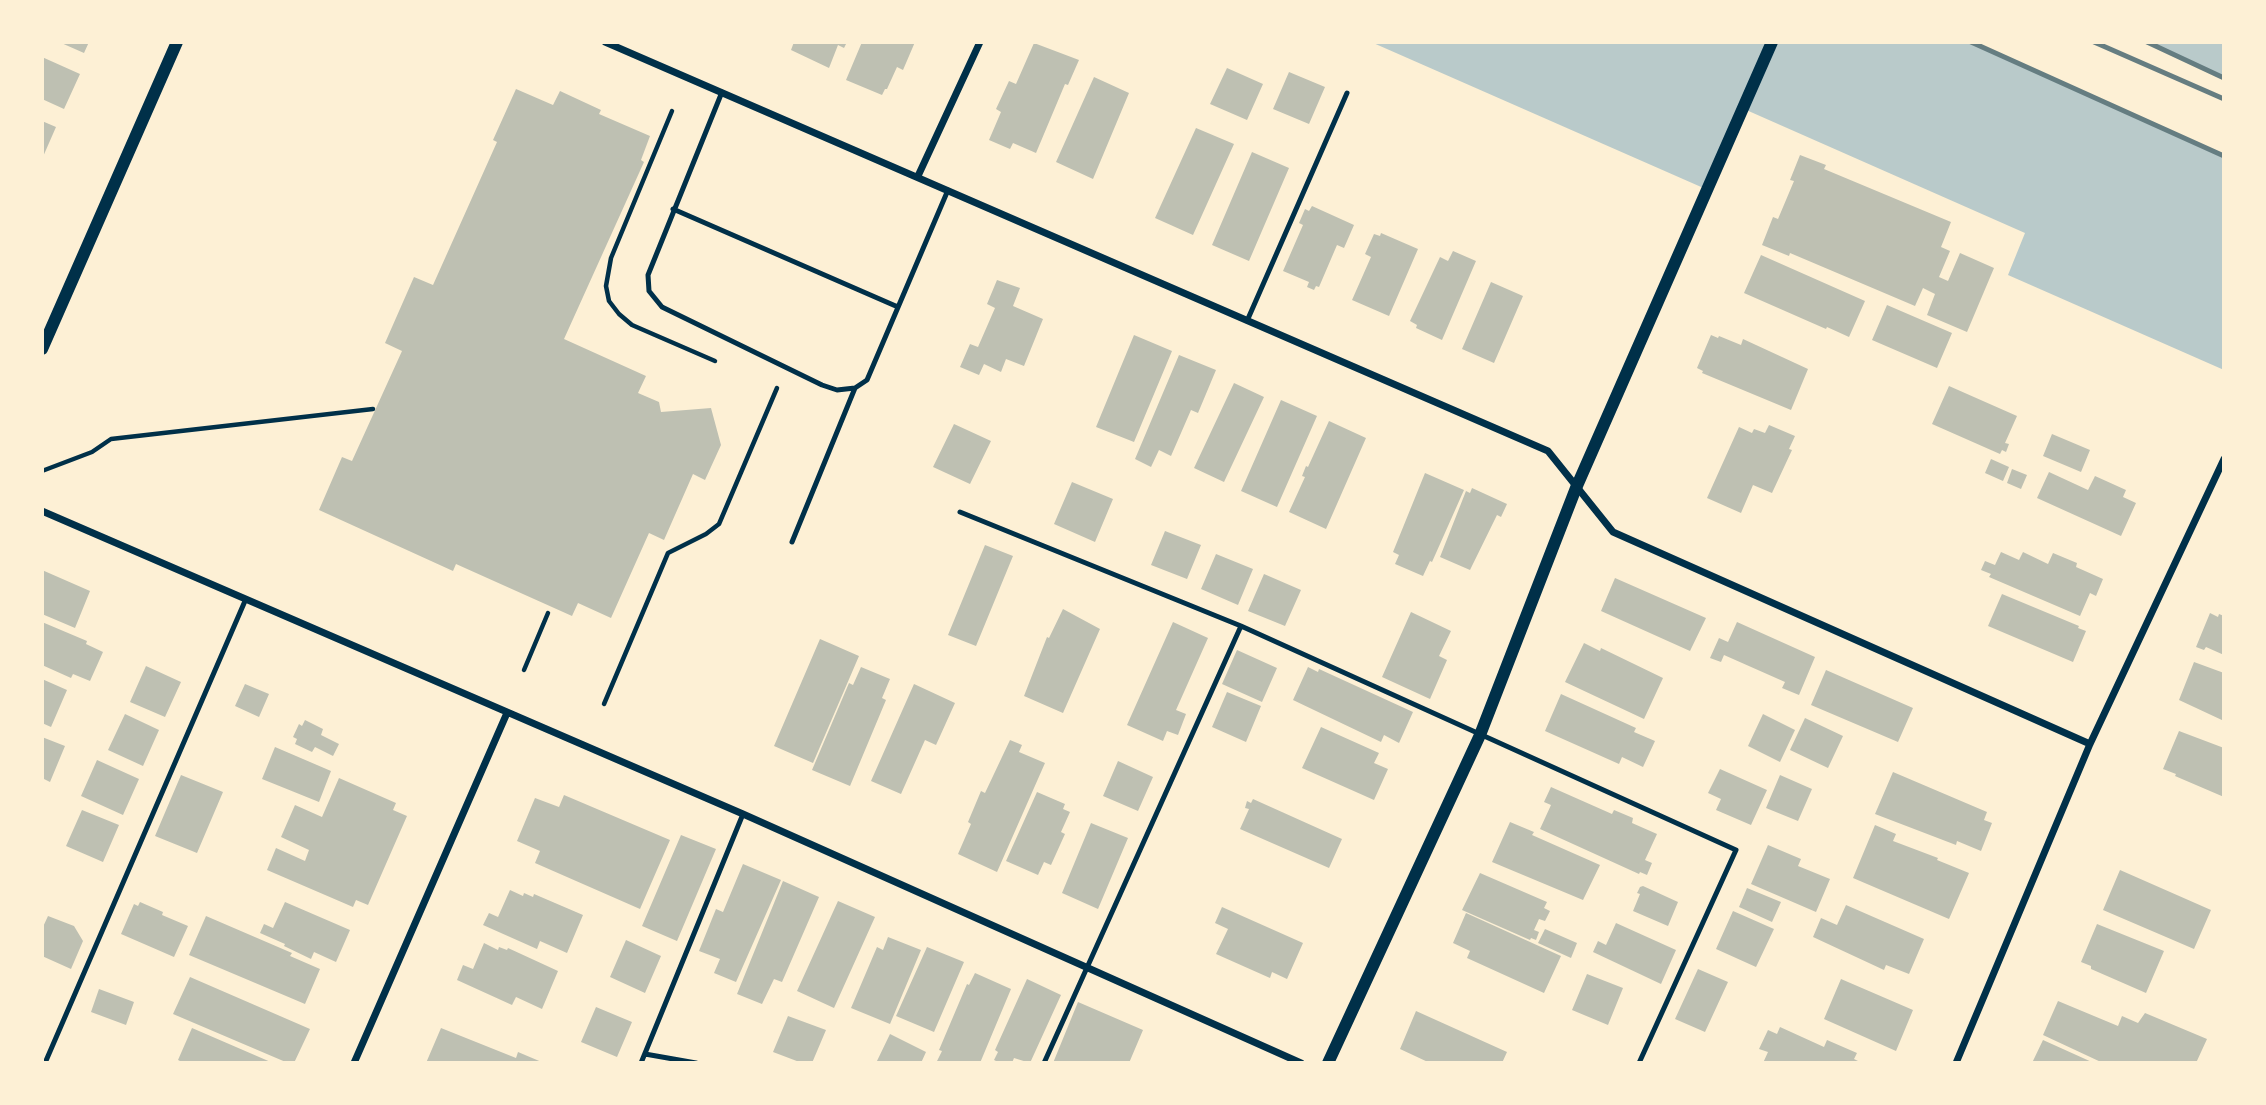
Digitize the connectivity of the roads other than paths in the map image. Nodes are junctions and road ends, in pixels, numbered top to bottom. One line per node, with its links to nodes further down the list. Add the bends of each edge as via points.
1 (177, 42): 12 (street)
2 (605, 42): 5 (street)
3 (981, 42): 7 (street)
4 (1772, 42): 15 (street)
5 (722, 92): 7 (street); 9 (lane)
6 (1347, 93): 11 (lane)
7 (918, 176): 8 (street)
8 (948, 190): 10 (lane); 11 (street)
9 (673, 209): 10 (lane); 13 (lane, via 648,275 649,291 662,307 822,385 837,390)
10 (898, 307): 13 (lane, via 867,380)
11 (1247, 321): 15 (street, via 1548,451)
12 (42, 349)
13 (855, 388): 18 (lane)
14 (2224, 459): 23 (street)
15 (1576, 488): 22 (street); 23 (street, via 1613,531)
16 (42, 511): 19 (street)
17 (960, 512): 20 (lane)
18 (792, 542)
19 (245, 601): 21 (street); 27 (lane)
20 (1241, 626): 22 (lane); 25 (lane)
21 (507, 713): 24 (street); 28 (street)
22 (1480, 735): 33 (street); 34 (lane, via 1737,850)
23 (2090, 744): 35 (street)
24 (743, 814): 25 (street); 26 (lane)
25 (1086, 967): 31 (lane); 32 (street)
26 (645, 1054): 29 (lane); 30 (lane)
27 (45, 1063)
28 (354, 1063)
29 (641, 1063)
30 (696, 1063)
31 (1044, 1063)
32 (1301, 1063)
33 (1328, 1063)
34 (1639, 1063)
35 (1956, 1063)

